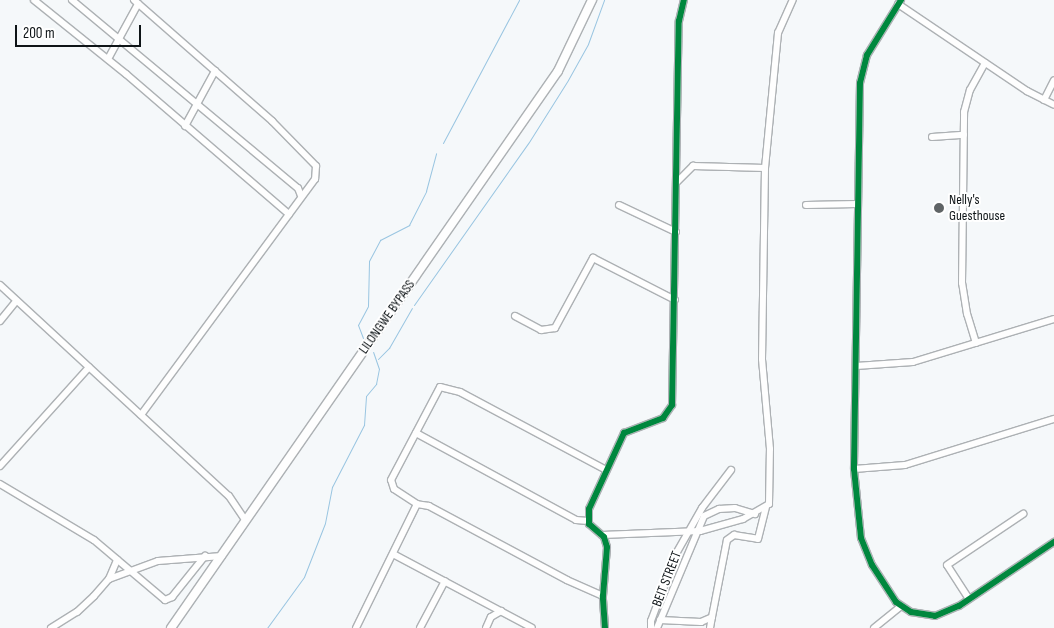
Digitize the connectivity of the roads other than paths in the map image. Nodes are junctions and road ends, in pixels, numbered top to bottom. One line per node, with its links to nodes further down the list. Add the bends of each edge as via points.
1 (34, 0): 9 (street)
2 (72, 0): 8 (street)
3 (592, 0): 48 (main road, LILONGWE BYPASS, via 558,71)
4 (684, 0): 20 (street, via 679,21)
5 (793, 0): 19 (street, via 778,33)
6 (136, 2): 8 (street); 11 (street)
7 (899, 2): 10 (street); 22 (street, via 863,64)
8 (119, 38): 9 (street); 14 (street)
9 (108, 59): 16 (street)
10 (985, 63): 13 (street); 17 (street, via 968,95)
11 (215, 71): 14 (street); 21 (street, via 286,134 316,166 315,179)
12 (1054, 80): 13 (street)
13 (1044, 100): 15 (street)
14 (198, 104): 16 (street); 21 (street, via 298,188)
15 (1054, 105)
16 (186, 126): 25 (street)
17 (964, 136): 18 (street); 33 (street, via 962,283 966,314)
18 (932, 137)
19 (765, 168): 20 (street, via 693,166); 45 (street, via 762,359 770,450)
20 (677, 182): 26 (street)
21 (301, 196): 25 (street)
22 (857, 204): 24 (street); 34 (street)
23 (619, 205): 26 (street)
24 (806, 205)
25 (289, 214): 36 (street)
26 (676, 232): 28 (street)
27 (0, 285): 29 (street)
28 (675, 300): 30 (street, via 594,258 554,328 542,330); 41 (street, via 671,411 663,418 624,434)
29 (16, 301): 32 (street); 35 (street)
30 (515, 316)
31 (1054, 319): 33 (street)
32 (0, 321)
33 (976, 343): 34 (street, via 913,362)
34 (856, 366): 40 (street)
35 (88, 367): 36 (street); 39 (street)
36 (141, 415): 48 (street, via 229,496)
37 (1054, 419): 40 (street, via 904,465)
38 (416, 433): 41 (street, via 438,388 445,387); 44 (street, via 391,480 394,489); 49 (street, via 576,520)
39 (0, 466)
40 (854, 469): 63 (street, via 861,538 884,587)
41 (606, 470): 49 (street, via 589,510)
42 (731, 470): 50 (street, BEIT STREET)
43 (0, 484): 57 (street, via 94,540)
44 (417, 504): 54 (street); 61 (street, via 428,506)
45 (766, 508): 46 (street); 65 (street, via 758,539 734,535 727,540)
46 (755, 514): 51 (street); 51 (street, via 734,508 713,510 704,516)
47 (1024, 514): 62 (street, via 947,565)
48 (246, 521): 56 (main road, LILONGWE BYPASS)
49 (588, 521): 52 (street)
50 (687, 532): 51 (street); 52 (street); 74 (street, BEIT STREET, via 670,568)
51 (696, 532): 66 (street)
52 (602, 535): 61 (street, via 607,553)
53 (1054, 542): 62 (street)
54 (393, 554): 60 (street); 69 (street)
55 (205, 556): 56 (street); 58 (street, via 158,561); 58 (street, via 172,597 165,600)
56 (222, 556): 68 (main road, LILONGWE BYPASS)
57 (118, 560): 58 (street); 59 (street)
58 (129, 570): 59 (street)
59 (109, 579): 67 (street, via 77,612)
60 (445, 581): 64 (street); 70 (street)
61 (603, 596): 73 (street)
62 (969, 599): 63 (street, via 935,616 918,614)
63 (900, 606): 77 (street)
64 (501, 611): 71 (street, via 494,614); 72 (street)
65 (712, 617): 66 (street, via 700,622); 76 (street)
66 (660, 620): 75 (street)
67 (51, 628)
68 (171, 628)
69 (356, 628)
70 (420, 628)
71 (486, 628)
72 (532, 628)
73 (605, 628)
74 (651, 628)
75 (656, 628)
76 (710, 628)
77 (874, 628)

